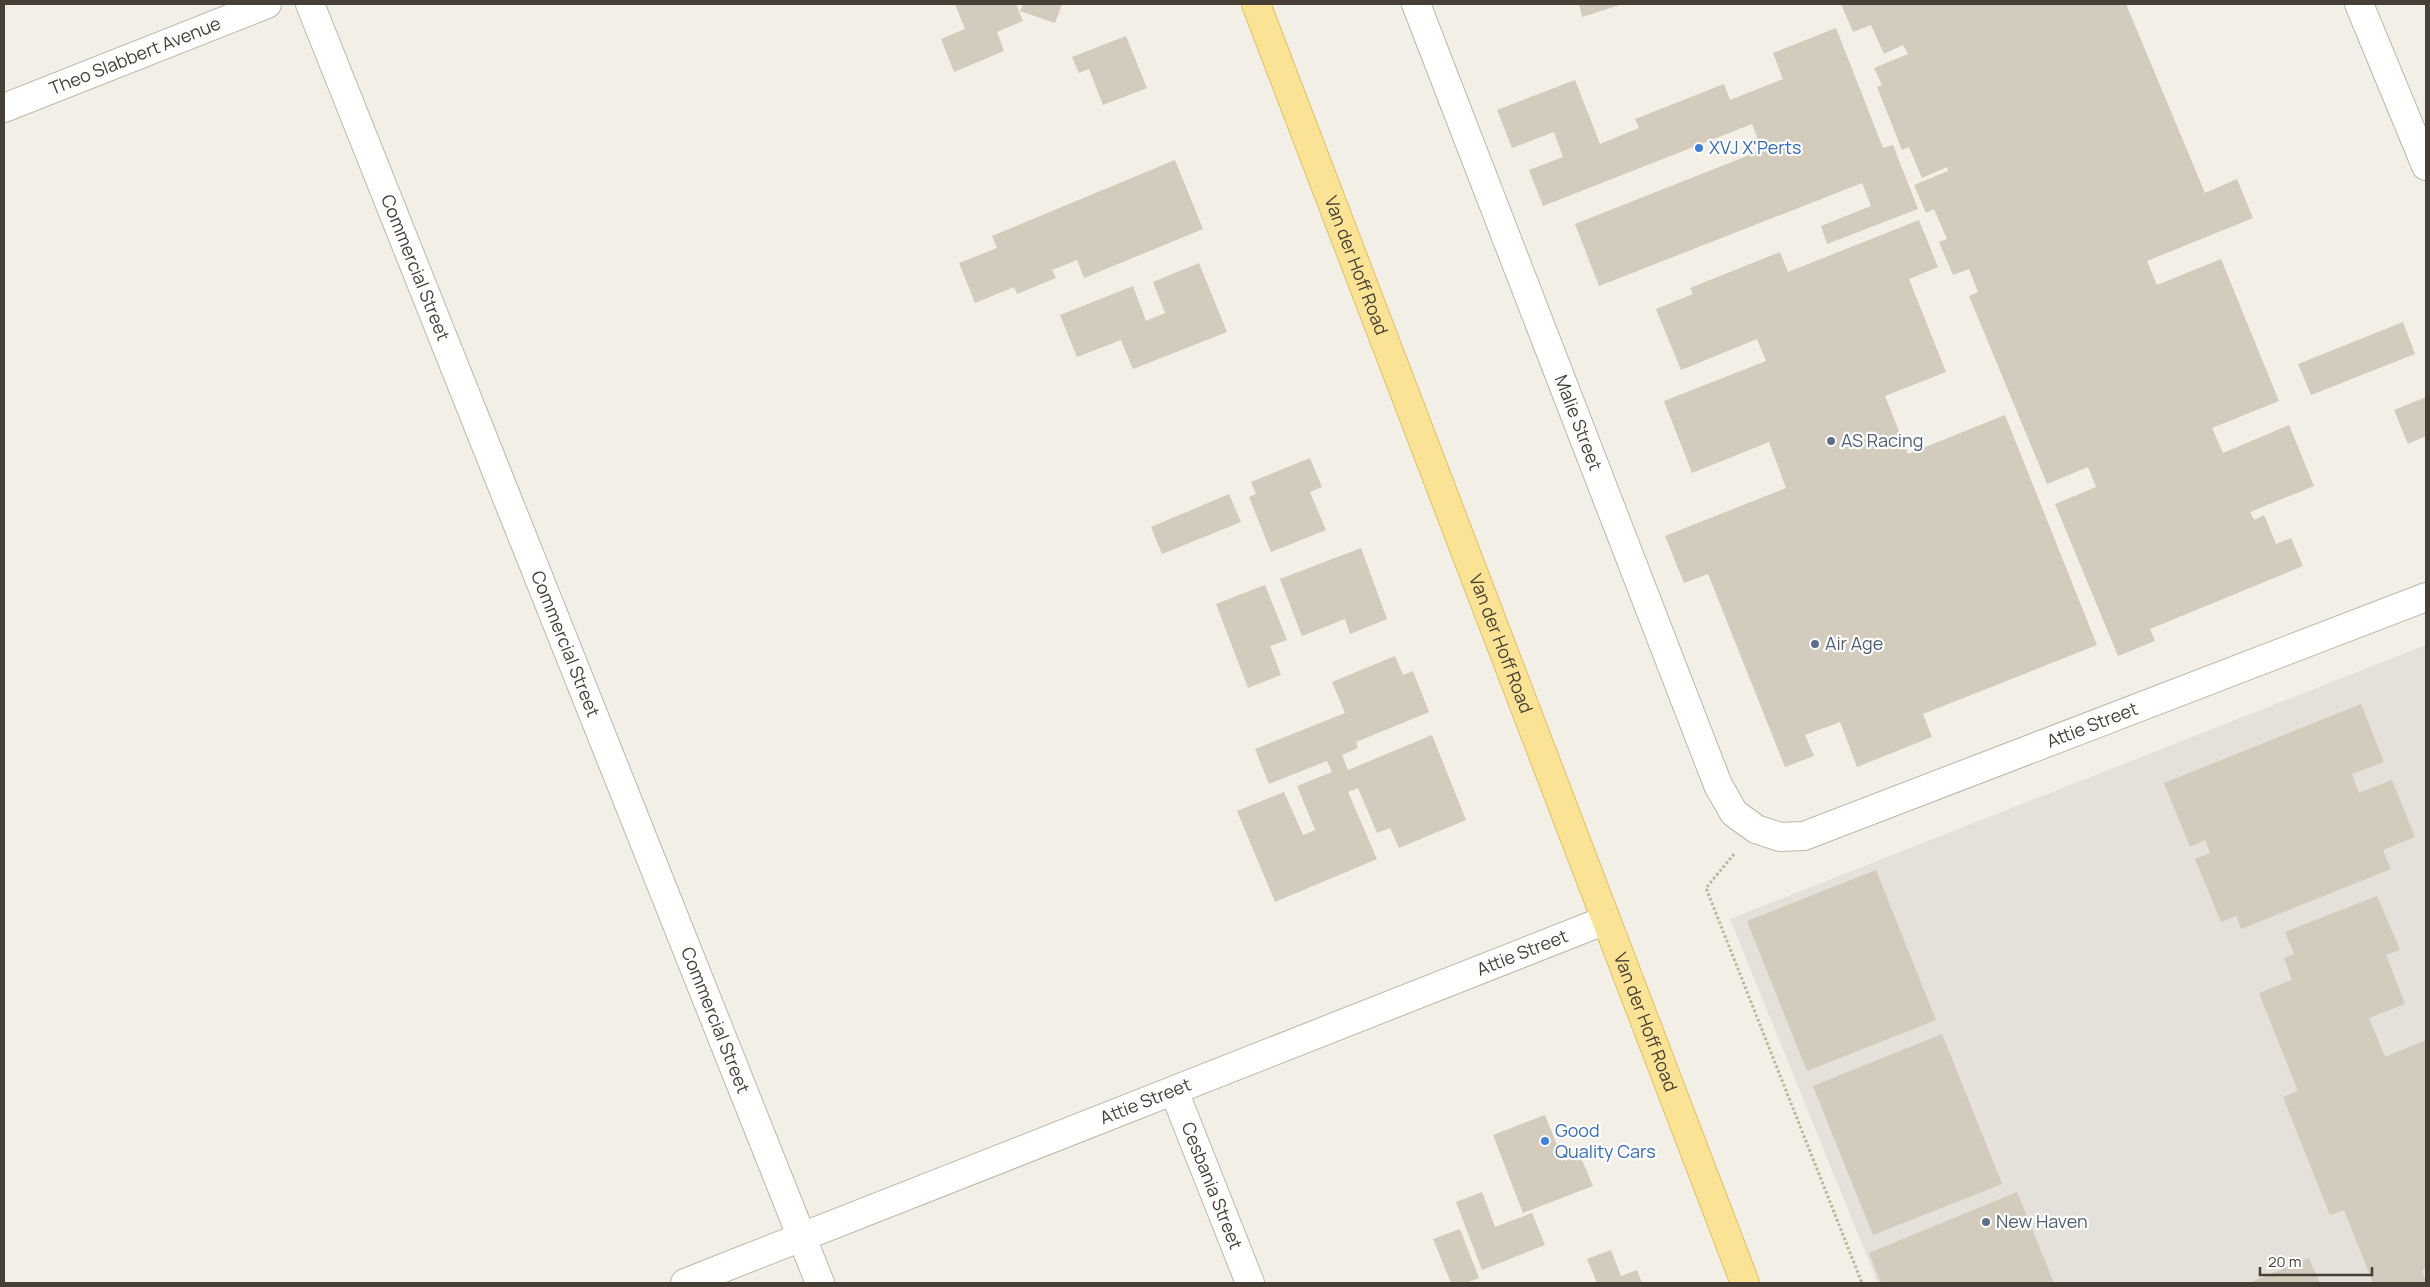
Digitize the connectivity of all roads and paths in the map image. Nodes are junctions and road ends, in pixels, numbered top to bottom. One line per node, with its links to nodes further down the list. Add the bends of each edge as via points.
1 (267, 4): 6 (street, Theo Slabbert Avenue)
2 (310, 4): 12 (street, Commercial Street)
3 (1256, 4): 10 (main road, Van der Hoff Road)
4 (1416, 4): 9 (street, Malie Street, via 1718,786 1734,813)
5 (2360, 4): 7 (street)
6 (4, 108)
7 (2426, 166)
8 (2426, 597): 9 (street, Attie Street, via 1804,836 1780,837)
9 (1756, 829): 17 (path, via 1706,888)
10 (1606, 920): 11 (street, Attie Street); 16 (main road, Van der Hoff Road)
11 (1174, 1090): 12 (street, Attie Street); 15 (street, Cesbania Street)
12 (802, 1237): 13 (street, Attie Street); 14 (street, Commercial Street)
13 (685, 1283)
14 (820, 1283)
15 (1250, 1283)
16 (1745, 1283)
17 (1862, 1283)

